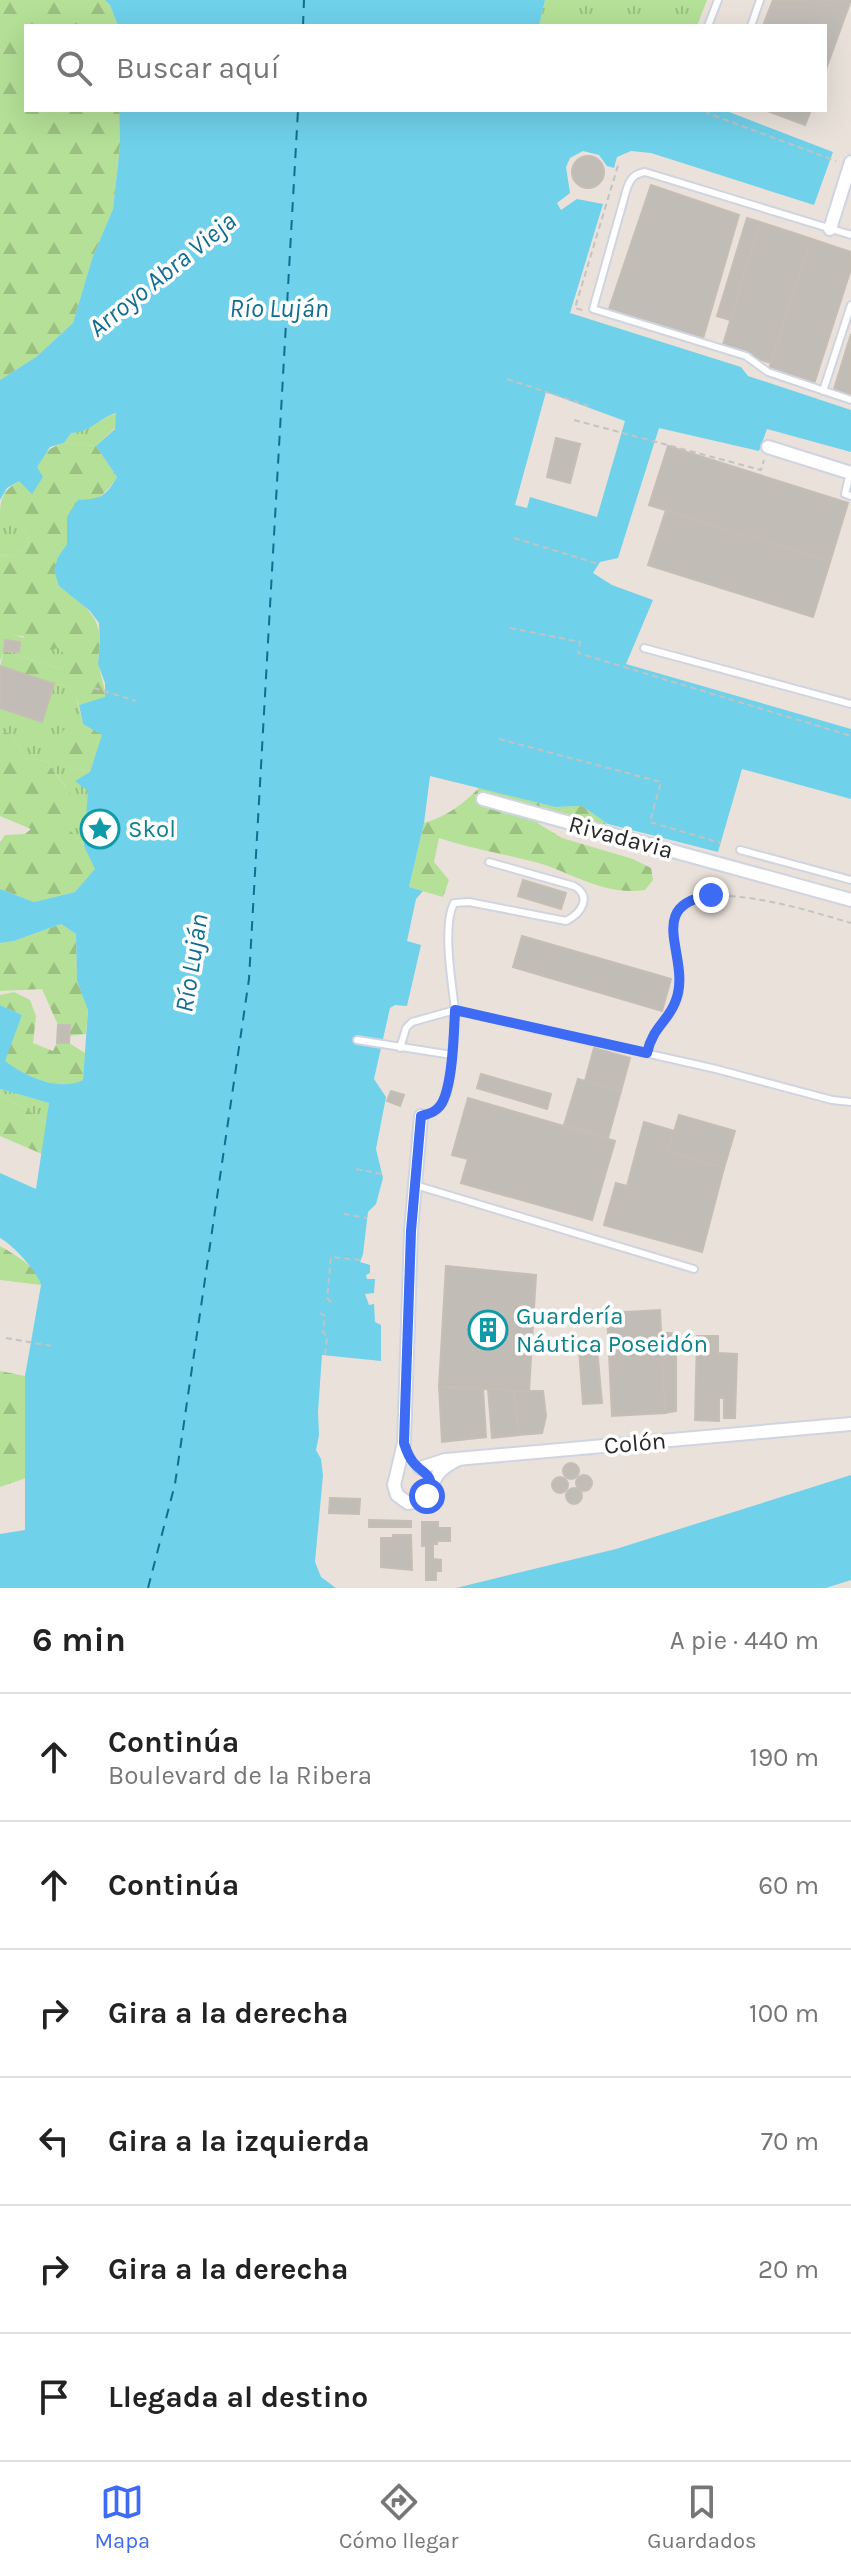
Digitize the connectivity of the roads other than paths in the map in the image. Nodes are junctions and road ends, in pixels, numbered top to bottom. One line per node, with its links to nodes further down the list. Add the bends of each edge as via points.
1 (718, 0): 3 (lane)
2 (760, 0): 4 (lane)
3 (709, 24)
4 (752, 24)
5 (851, 162): 6 (street)
6 (830, 229): 7 (lane); 9 (lane, via 645,172 637,174 627,188 593,309 746,356 768,372)
7 (851, 235)
8 (851, 305): 9 (lane)
9 (823, 391): 10 (lane)
10 (851, 400)
11 (768, 447): 12 (street)
12 (850, 472): 13 (lane, via 845,494)
13 (851, 496)
14 (644, 648): 15 (lane)
15 (851, 704)
16 (483, 799): 20 (street, Rivadavia)
17 (740, 850): 19 (lane)
18 (489, 862): 21 (lane, via 574,886 584,895 583,907 566,921 454,903 449,933)
19 (851, 880)
20 (851, 900)
21 (455, 1010): 23 (lane, via 412,1022); 24 (lane); 25 (lane)
22 (357, 1040): 23 (lane)
23 (400, 1048): 24 (lane)
24 (452, 1055): 26 (lane, via 444,1101 436,1111)
25 (851, 1102)
26 (421, 1116): 27 (street)
27 (415, 1185): 28 (lane); 30 (street)
28 (694, 1269)
29 (851, 1424): 31 (street, Colón)
30 (404, 1443): 32 (street); 33 (street)
31 (459, 1459): 32 (street, Colón); 34 (street, via 444,1467)
32 (418, 1467): 33 (street, via 404,1468); 34 (street)
33 (397, 1475): 34 (street, via 394,1489 408,1503 420,1502)
34 (431, 1486)

